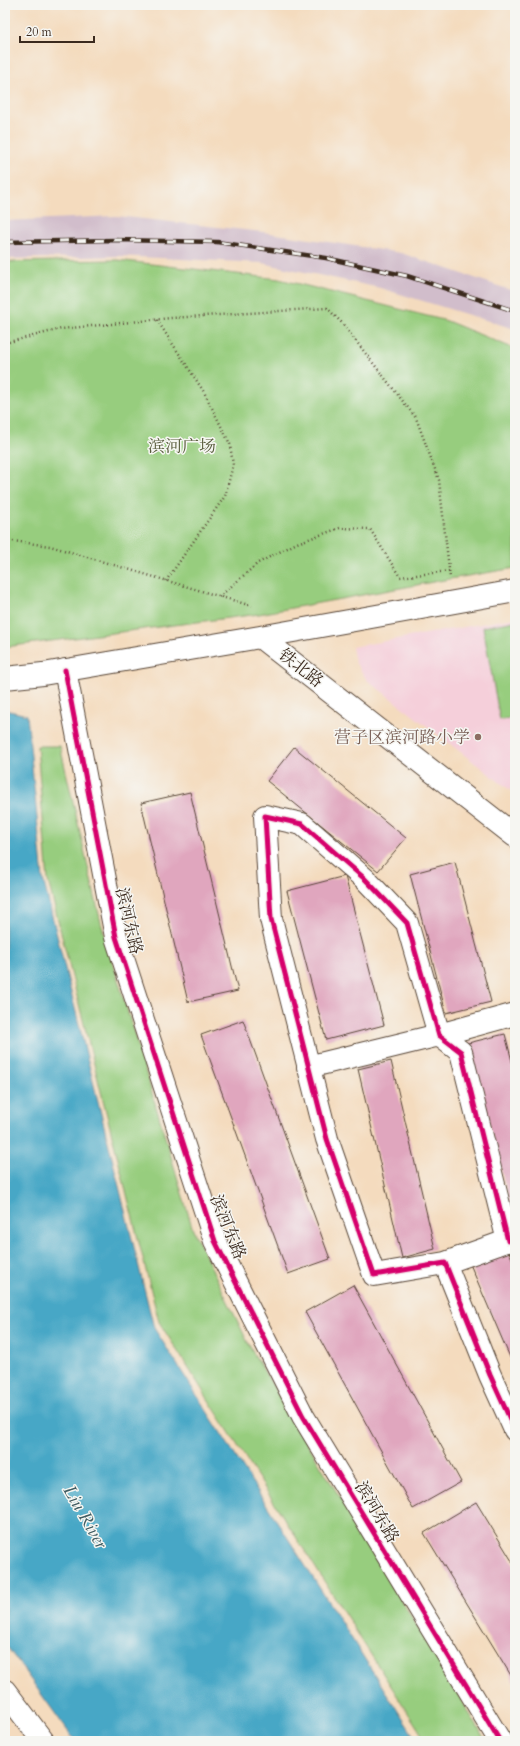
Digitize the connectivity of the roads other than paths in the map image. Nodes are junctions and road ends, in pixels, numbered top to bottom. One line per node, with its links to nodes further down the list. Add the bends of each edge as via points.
1 (515, 591): 2 (main road)
2 (260, 636): 3 (main road); 5 (main road, 铁北路)
3 (65, 670): 4 (main road); 14 (main road, 滨河东路, via 116,937 215,1241 303,1416)
4 (5, 678)
5 (515, 836)
6 (515, 1014): 7 (main road)
7 (439, 1035): 8 (main road); 8 (main road, via 407,924 365,879 302,824 265,816 271,919); 9 (main road, via 461,1052)
8 (308, 1067): 10 (main road, via 327,1138 374,1275)
9 (511, 1240): 10 (main road)
10 (445, 1262): 11 (main road)
11 (515, 1430)
12 (5, 1691): 13 (main road)
13 (43, 1741)
14 (500, 1741)

